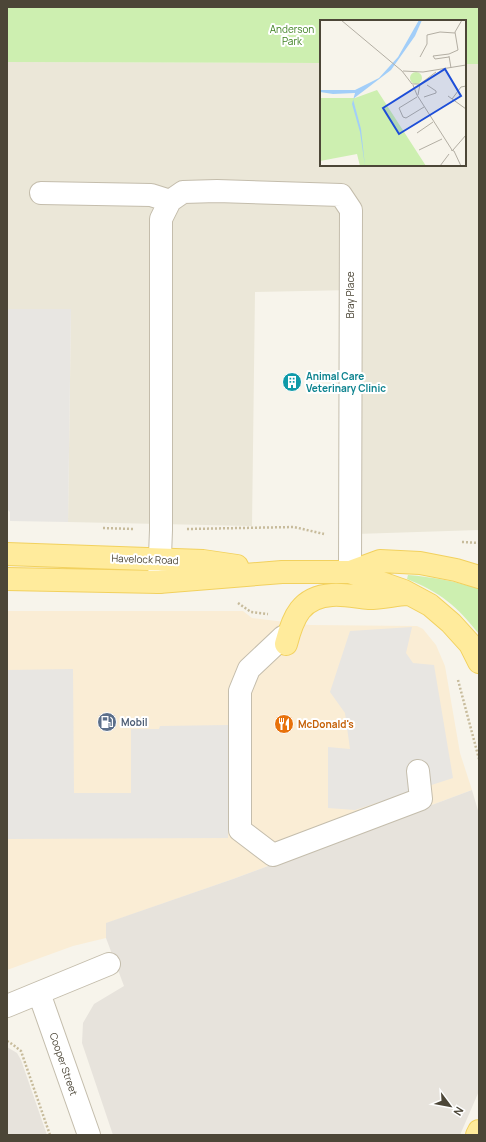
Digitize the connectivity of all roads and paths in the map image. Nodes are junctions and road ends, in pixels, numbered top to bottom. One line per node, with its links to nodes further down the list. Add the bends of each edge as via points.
1 (41, 193): 2 (street, via 151,195)
2 (170, 201): 4 (street, via 161,218); 5 (street, Bray Place, via 183,192 199,191 341,195 350,210)
3 (99, 528): 4 (path)
4 (162, 530): 5 (path, via 294,527 326,535); 7 (street)
5 (350, 537): 9 (street, Bray Place)
6 (7, 554): 7 (main road, Havelock Road)
7 (160, 560): 8 (main road, Havelock Road, via 203,561); 12 (street)
8 (282, 572): 9 (main road, Havelock Road); 12 (main road, Havelock Road)
9 (350, 572): 10 (main road, Havelock Road, via 380,561 420,563); 13 (main road, Havelock Road)
10 (479, 577)
11 (7, 579): 12 (main road, Havelock Road)
12 (159, 582)
13 (409, 594): 14 (main road, via 371,598 334,595 319,597 310,601 296,614); 15 (main road, Havelock Road, via 430,604 451,623 470,644)
14 (284, 641): 16 (street, via 248,669 240,692 240,830 273,855 421,799)
15 (479, 662)
16 (418, 771)
17 (109, 964): 18 (street)
18 (39, 993): 19 (street); 23 (street, Cooper Street)
19 (7, 1006)
20 (7, 1041): 22 (path, via 21,1051)
21 (479, 1131): 24 (main road)
22 (50, 1135)
23 (89, 1135)
24 (477, 1135)

